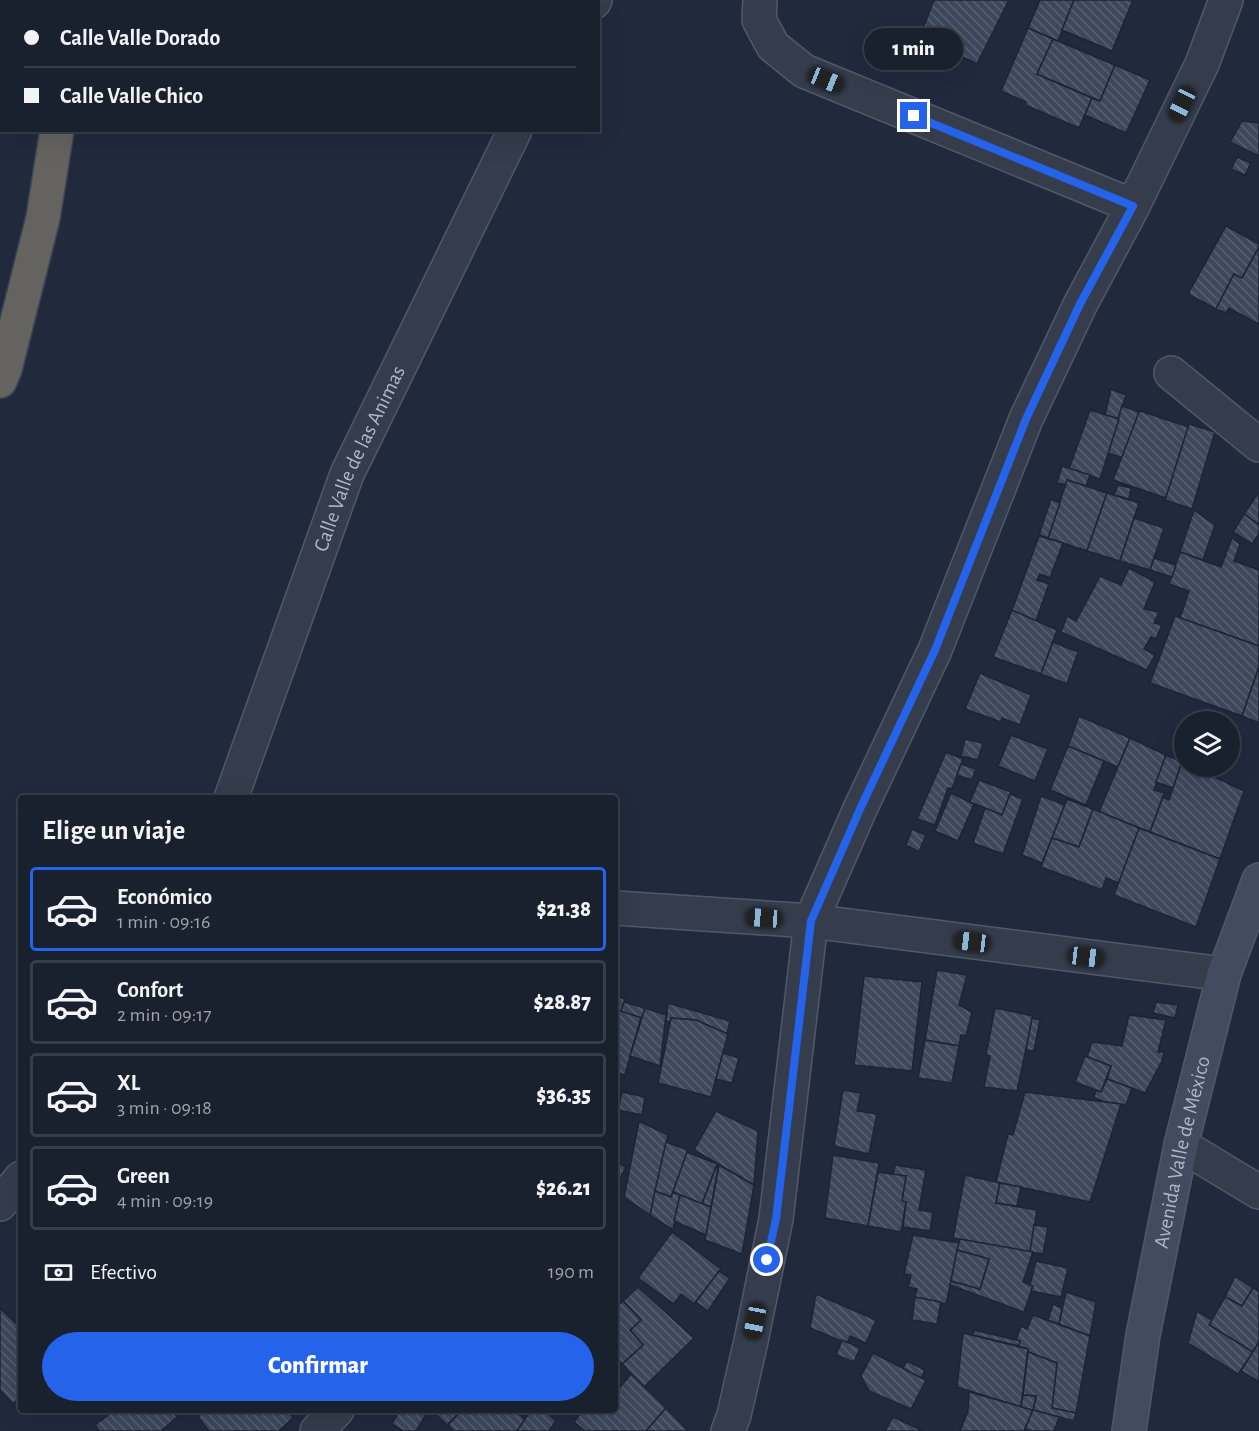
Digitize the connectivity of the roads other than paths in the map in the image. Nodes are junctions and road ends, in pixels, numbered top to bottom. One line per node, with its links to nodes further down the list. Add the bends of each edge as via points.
1 (760, 0): 5 (street, via 759,20 773,46 804,71)
2 (1226, 0): 5 (street, via 1202,64)
3 (57, 132): 7 (highway, via 43,218)
4 (514, 132): 9 (street, Calle Valle de las Animas, via 347,474)
5 (1133, 206): 12 (street, via 1080,304 1026,419 935,650)
6 (1171, 373): 8 (street)
7 (0, 381)
8 (1259, 445)
9 (232, 795)
10 (1259, 880): 13 (main road, Avenida Valle de México)
11 (618, 908): 12 (street)
12 (811, 921): 13 (street); 20 (street, via 776,1219)
13 (1224, 974): 14 (main road, Avenida Valle de México)
14 (1181, 1145): 16 (street); 21 (main road, Avenida Valle de México, via 1143,1335)
15 (18, 1182): 17 (street)
16 (1259, 1192)
17 (0, 1204)
18 (333, 1413): 19 (street)
19 (317, 1431)
20 (728, 1431)
21 (1129, 1431)

